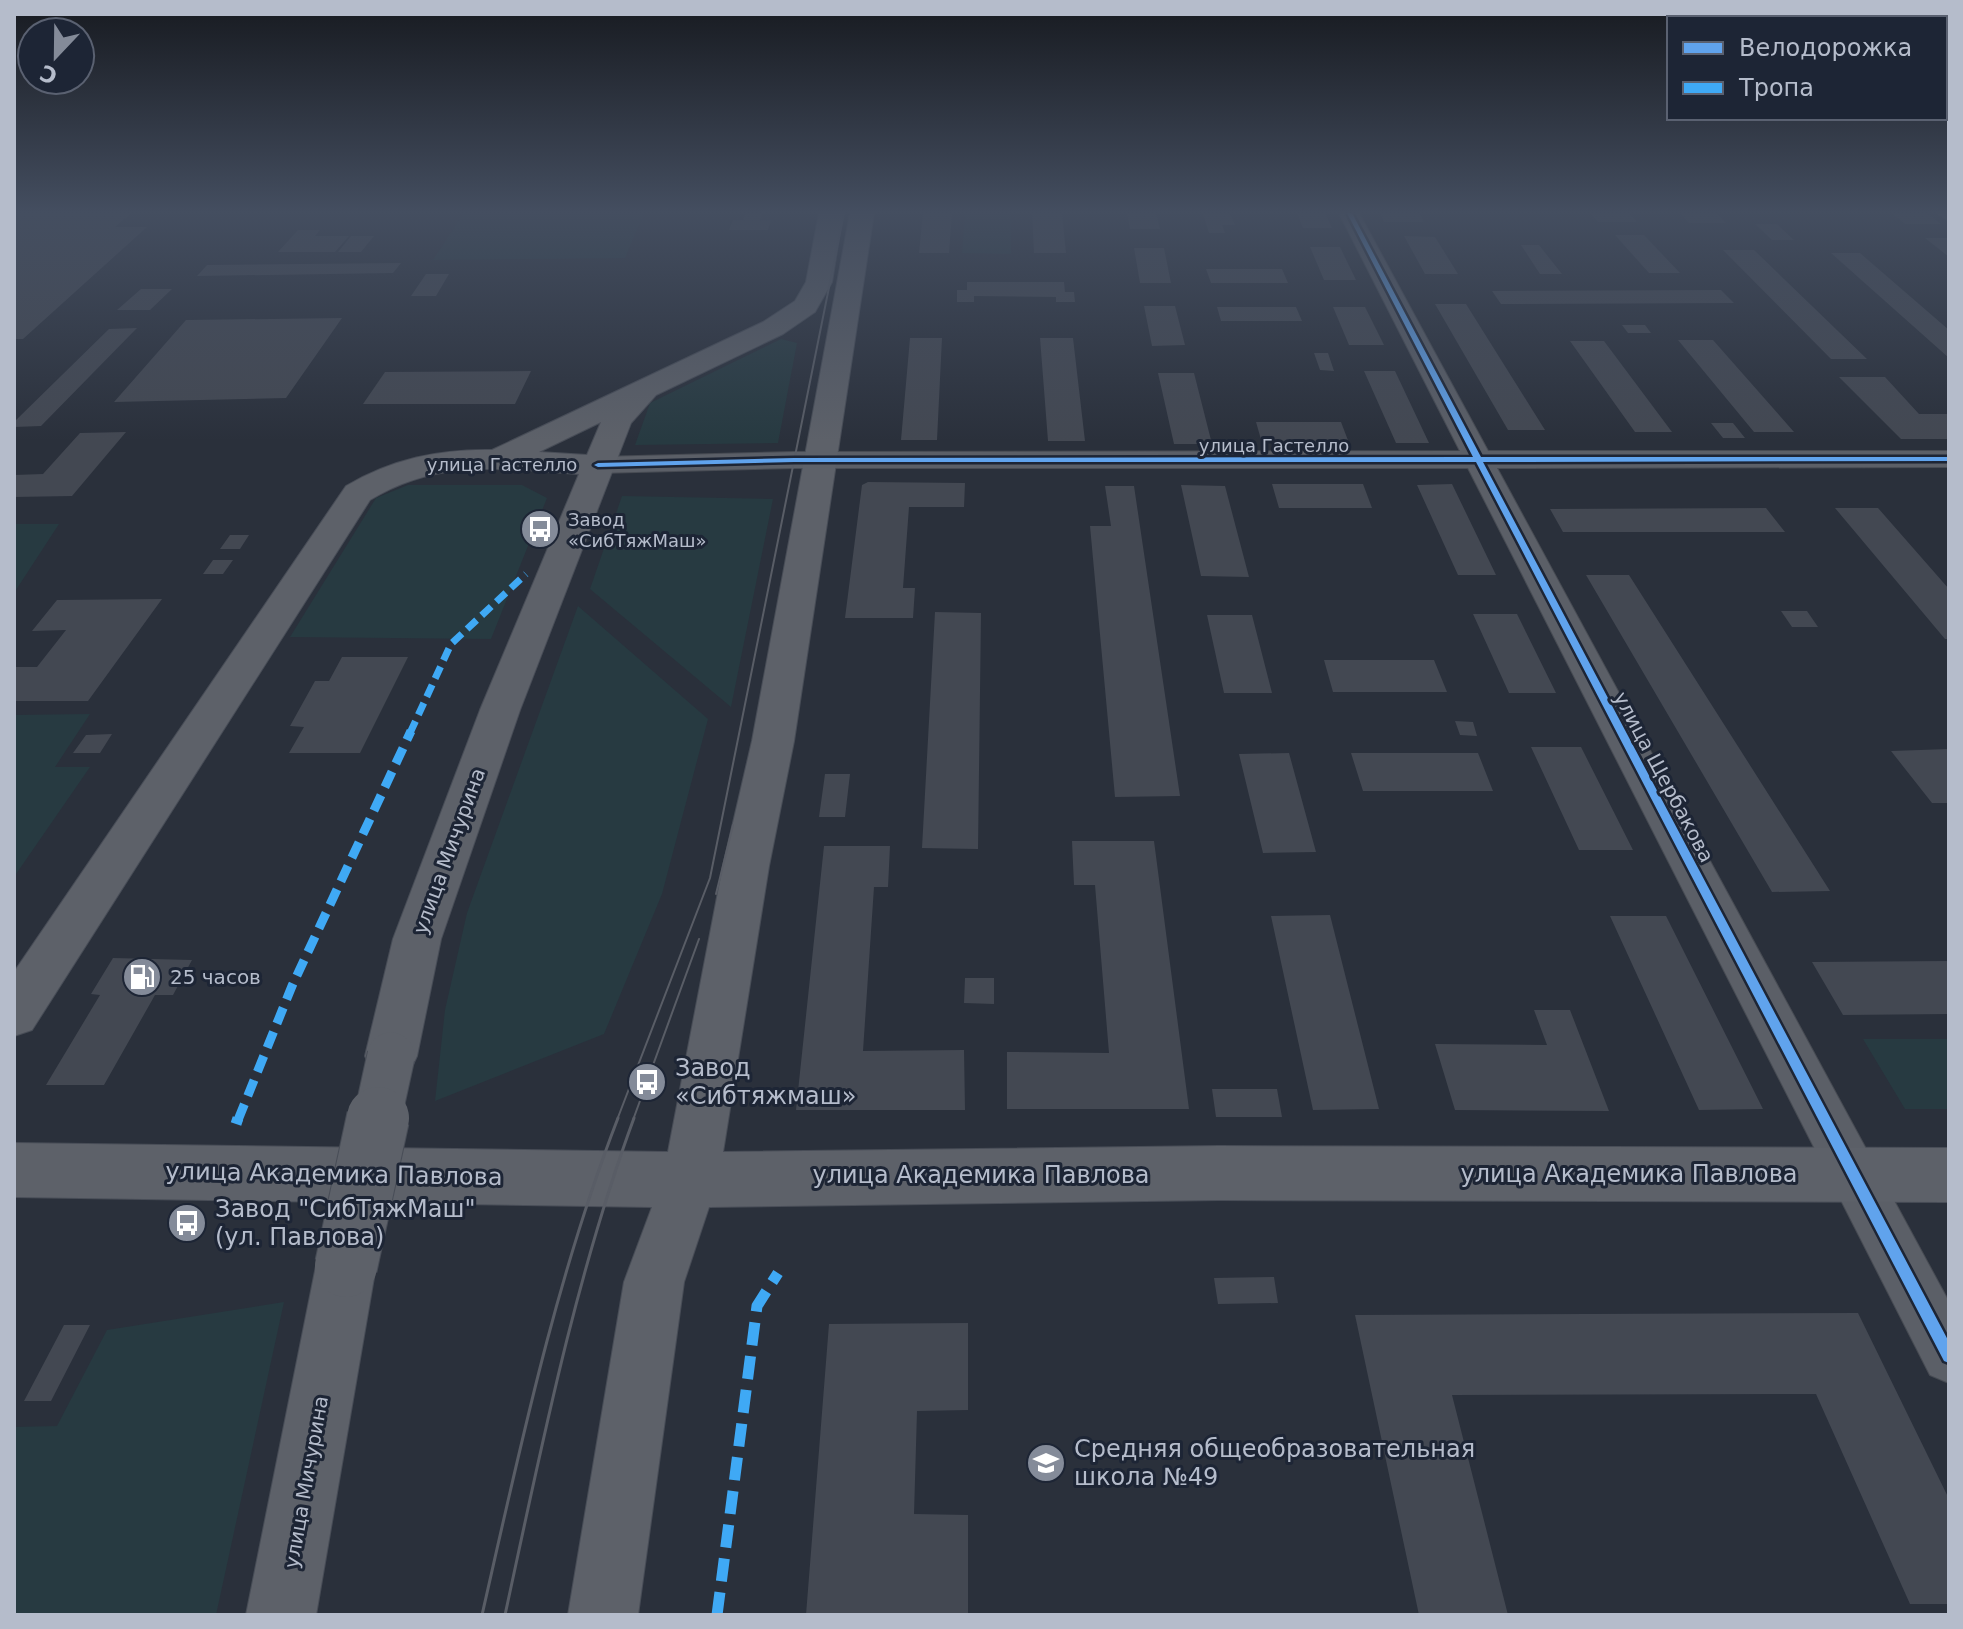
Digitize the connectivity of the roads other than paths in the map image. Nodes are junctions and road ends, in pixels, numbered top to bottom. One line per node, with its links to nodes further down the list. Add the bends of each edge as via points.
1 (815, 289): 4 (main road, улица Мичурина, via 805,306 773,328)
2 (848, 289): 6 (main road)
3 (1388, 289): 7 (street, улица Щербакова)
4 (645, 389): 8 (main road); 9 (main road, улица Мичурина, via 617,420)
5 (1949, 459): 7 (street, улица Гастелло)
6 (818, 460): 7 (street, улица Гастелло); 9 (street, улица Гастелло); 14 (main road, via 773,741)
7 (1477, 461): 12 (street, улица Щербакова)
8 (492, 462): 9 (main road, улица Гастелло); 10 (main road, улица Гастелло, via 434,461 404,467 358,493)
9 (598, 465): 16 (main road, улица Мичурина, bridge, via 500,710 417,939 346,1266)
10 (14, 1014)
11 (14, 1170): 14 (main road, улица Академика Павлова)
12 (1853, 1175): 13 (main road, улица Академика Павлова); 14 (main road, улица Академика Павлова, via 1219,1173); 15 (street, улица Щербакова)
13 (1949, 1175)
14 (690, 1180): 17 (main road, via 654,1282)
15 (1949, 1356)
16 (281, 1615)
17 (603, 1615)

